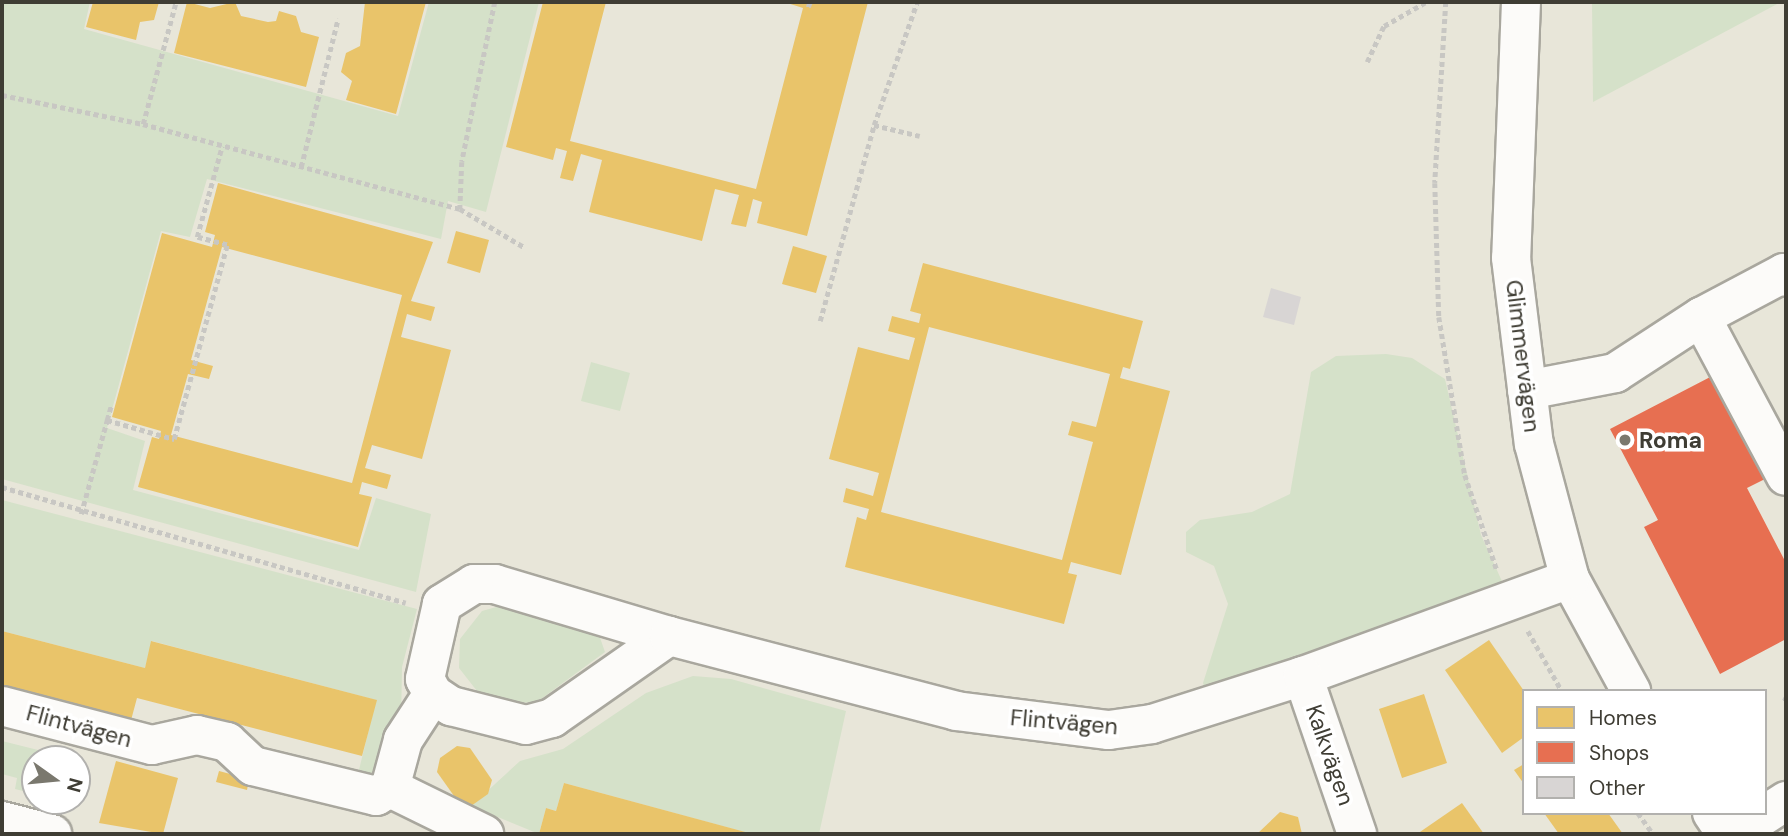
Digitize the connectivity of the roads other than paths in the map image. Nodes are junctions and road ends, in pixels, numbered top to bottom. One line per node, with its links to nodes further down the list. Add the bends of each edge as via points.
1 (1521, 2): 4 (street, Glimmervägen, via 1511,258)
2 (1786, 277): 3 (street, via 1784,273)
3 (1701, 317): 4 (street, via 1615,373); 5 (street)
4 (1527, 390): 6 (street, Glimmervägen, via 1550,519)
5 (1786, 476)
6 (1570, 579): 8 (street, Flintvägen); 9 (street, Glimmervägen)
7 (669, 636): 8 (street, Flintvägen, via 956,711 1109,730 1152,724); 10 (street, via 552,718 526,725 452,706); 10 (street, Flintvägen, via 474,583 454,590 434,625 425,679)
8 (1303, 676): 20 (street, Kalkvägen)
9 (1631, 689)
10 (433, 694): 12 (street, via 403,740)
11 (2, 706): 12 (street, Flintvägen, via 152,745 197,735 227,742 253,766 357,794 376,796)
12 (390, 788): 19 (street)
13 (1786, 801): 14 (street)
14 (1767, 813)
15 (1713, 815): 21 (street)
16 (1764, 815): 22 (street)
17 (2, 821): 18 (street)
18 (52, 834)
19 (484, 834)
20 (1357, 834)
21 (1726, 834)
22 (1735, 834)

